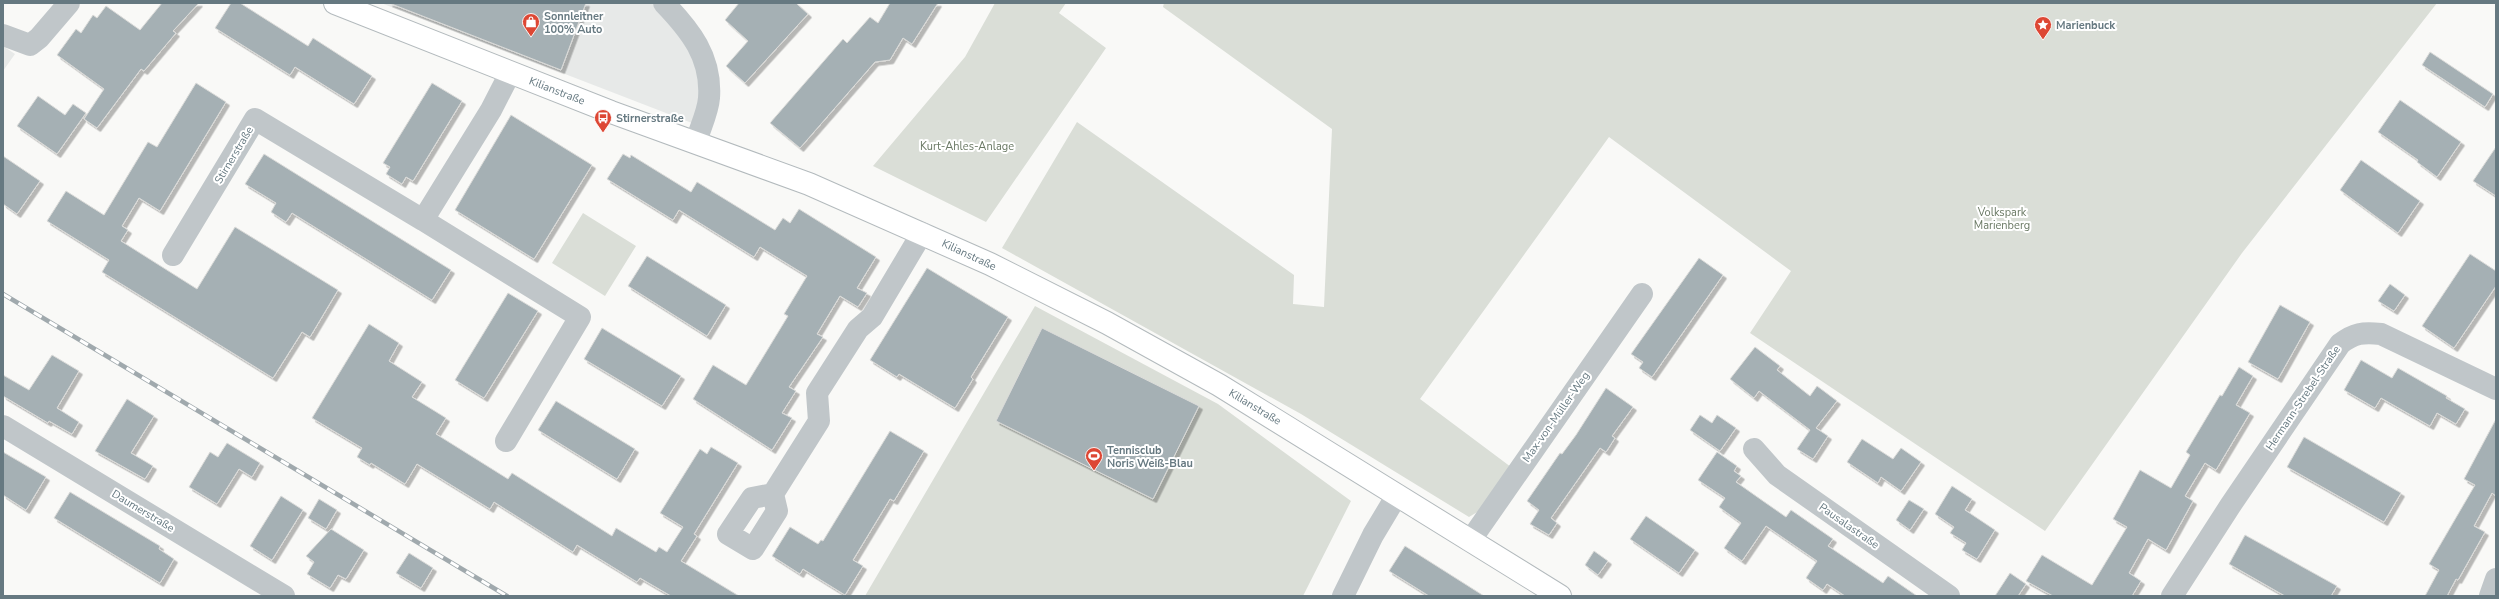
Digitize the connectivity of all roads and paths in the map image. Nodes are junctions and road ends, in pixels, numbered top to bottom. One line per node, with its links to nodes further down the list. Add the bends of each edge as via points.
1 (69, 3): 4 (street, via 40,38 30,45)
2 (335, 3): 5 (main road, Kilianstraße)
3 (664, 3): 6 (street, via 691,33 705,59 710,98)
4 (3, 35)
5 (510, 73): 6 (main road, Kilianstraße); 7 (street, via 491,110)
6 (696, 142): 8 (main road, Kilianstraße, via 809,184)
7 (423, 220): 9 (street, Stirnerstraße, via 255,119); 13 (street, Stirnerstraße, via 580,317)
8 (922, 233): 15 (street, via 872,317 858,329 817,393 819,421); 16 (main road, Kilianstraße, via 1075,306 1190,368)
9 (173, 256)
10 (1642, 294): 17 (street, Max-von-Müller-Weg)
11 (2496, 389): 23 (street, Hermann-Strebel-Straße, via 2381,334 2364,332 2351,335 2340,344)
12 (3, 426): 19 (street, Daumerstraße)
13 (506, 441)
14 (1754, 449): 22 (street, Pausalastraße, via 1777,475)
15 (773, 494)
16 (1398, 495): 17 (main road, Kilianstraße); 20 (street, via 1380,523)
17 (1470, 540): 21 (main road, Kilianstraße)
18 (2496, 579): 24 (street)
19 (284, 596)
20 (1343, 596)
21 (1560, 596)
22 (1949, 596)
23 (2172, 596)
24 (2490, 596)

